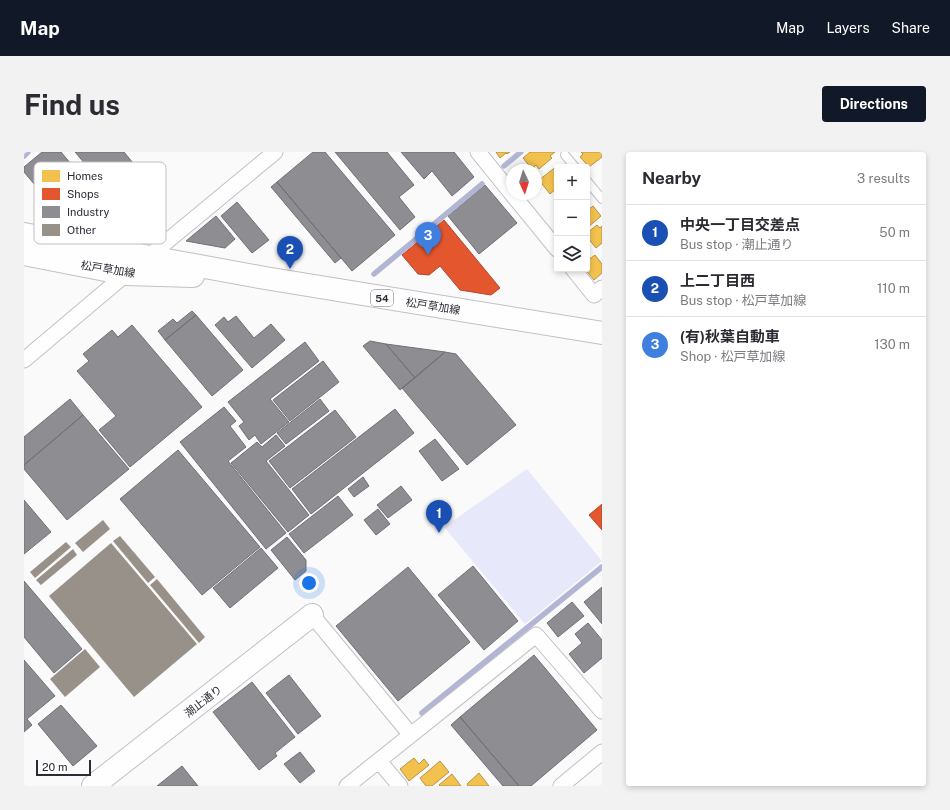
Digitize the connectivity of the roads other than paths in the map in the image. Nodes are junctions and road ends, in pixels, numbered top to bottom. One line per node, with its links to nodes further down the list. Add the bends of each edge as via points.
1 (275, 152): 11 (street)
2 (478, 152): 6 (street)
3 (565, 155): 4 (lane)
4 (572, 164)
5 (590, 185): 7 (lane)
6 (506, 187)
7 (602, 199)
8 (517, 200): 14 (street)
9 (24, 234): 10 (main road, 松戸草加線 / 54)
10 (34, 236)
11 (166, 242)
12 (78, 244): 16 (main road, 松戸草加線 / 54)
13 (164, 244): 16 (street)
14 (554, 245)
15 (24, 254): 18 (main road, 松戸草加線 / 54)
16 (148, 257): 19 (main road, 松戸草加線 / 54)
17 (575, 272): 20 (street, via 594,295)
18 (126, 274): 19 (main road, 松戸草加線 / 54); 22 (street)
19 (265, 278): 21 (main road, 松戸草加線 / 54)
20 (602, 288)
21 (602, 333)
22 (24, 360)
23 (312, 615): 25 (street); 29 (main road, 潮止通り)
24 (602, 711): 25 (street, via 536,635)
25 (410, 734): 27 (street)
26 (602, 752): 28 (street)
27 (379, 761): 30 (street); 31 (street)
28 (565, 785)
29 (93, 786)
30 (347, 786)
31 (400, 786)

